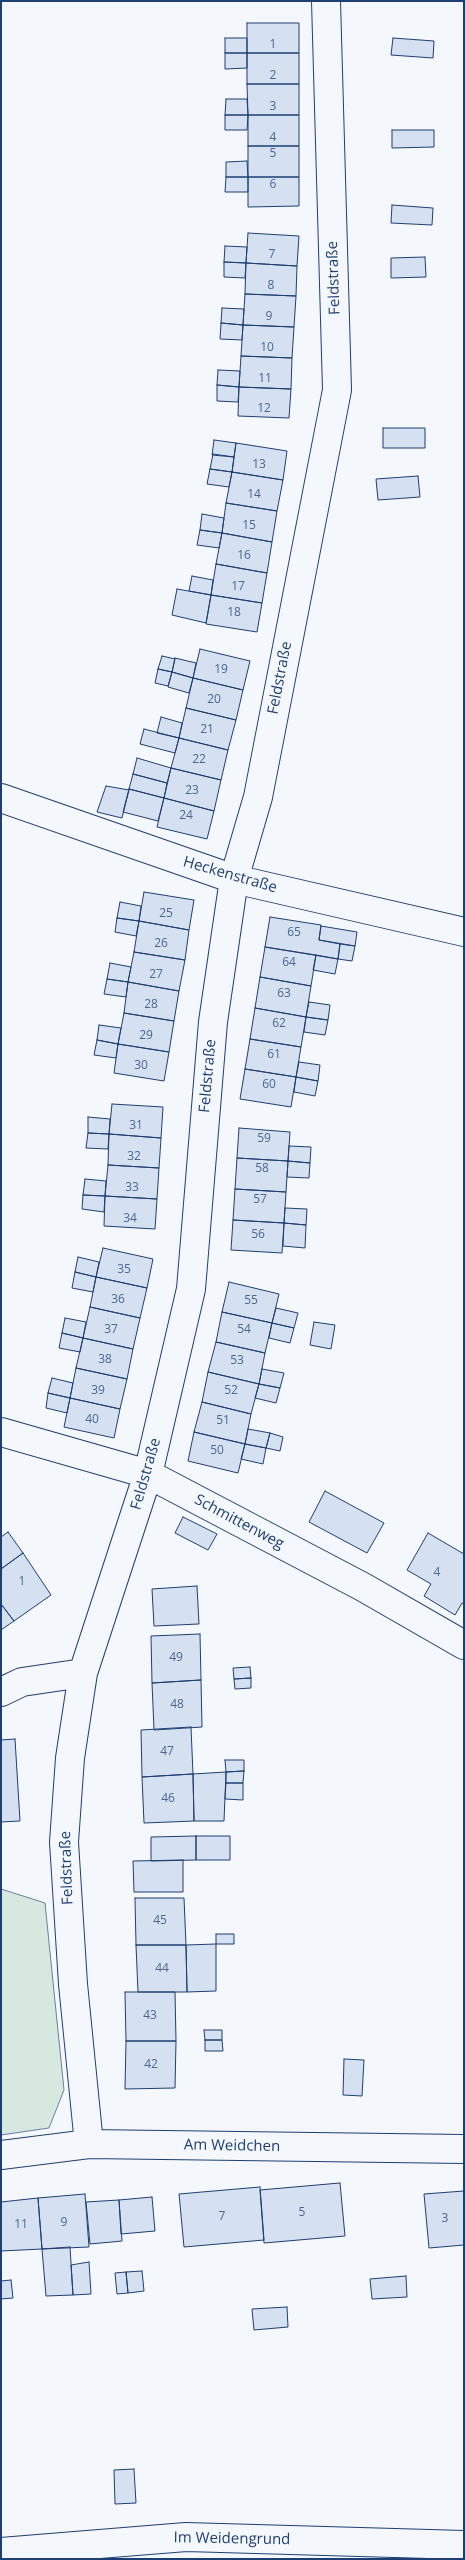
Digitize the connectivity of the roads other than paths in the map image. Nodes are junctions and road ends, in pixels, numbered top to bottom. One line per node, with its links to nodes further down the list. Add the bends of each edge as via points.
1 (326, 1): 3 (street, Feldstraße, via 337,390 258,797)
2 (1, 798): 3 (street, Heckenstraße)
3 (234, 880): 4 (street, Heckenstraße); 6 (street, Feldstraße, via 213,1022 191,1289)
4 (464, 932)
5 (1, 1432): 6 (street, Schmittenweg)
6 (148, 1474): 7 (street, Schmittenweg); 8 (street, Feldstraße)
7 (464, 1645)
8 (83, 1673): 9 (street, via 22,1682); 10 (street, Feldstraße, via 70,1758 64,1842 73,1984)
9 (1, 1692)
10 (89, 2144): 11 (street, Am Weidchen); 12 (street, Am Weidchen)
11 (464, 2149)
12 (1, 2155)
13 (464, 2545): 14 (street, Im Weidengrund, via 186,2537)
14 (1, 2552)

